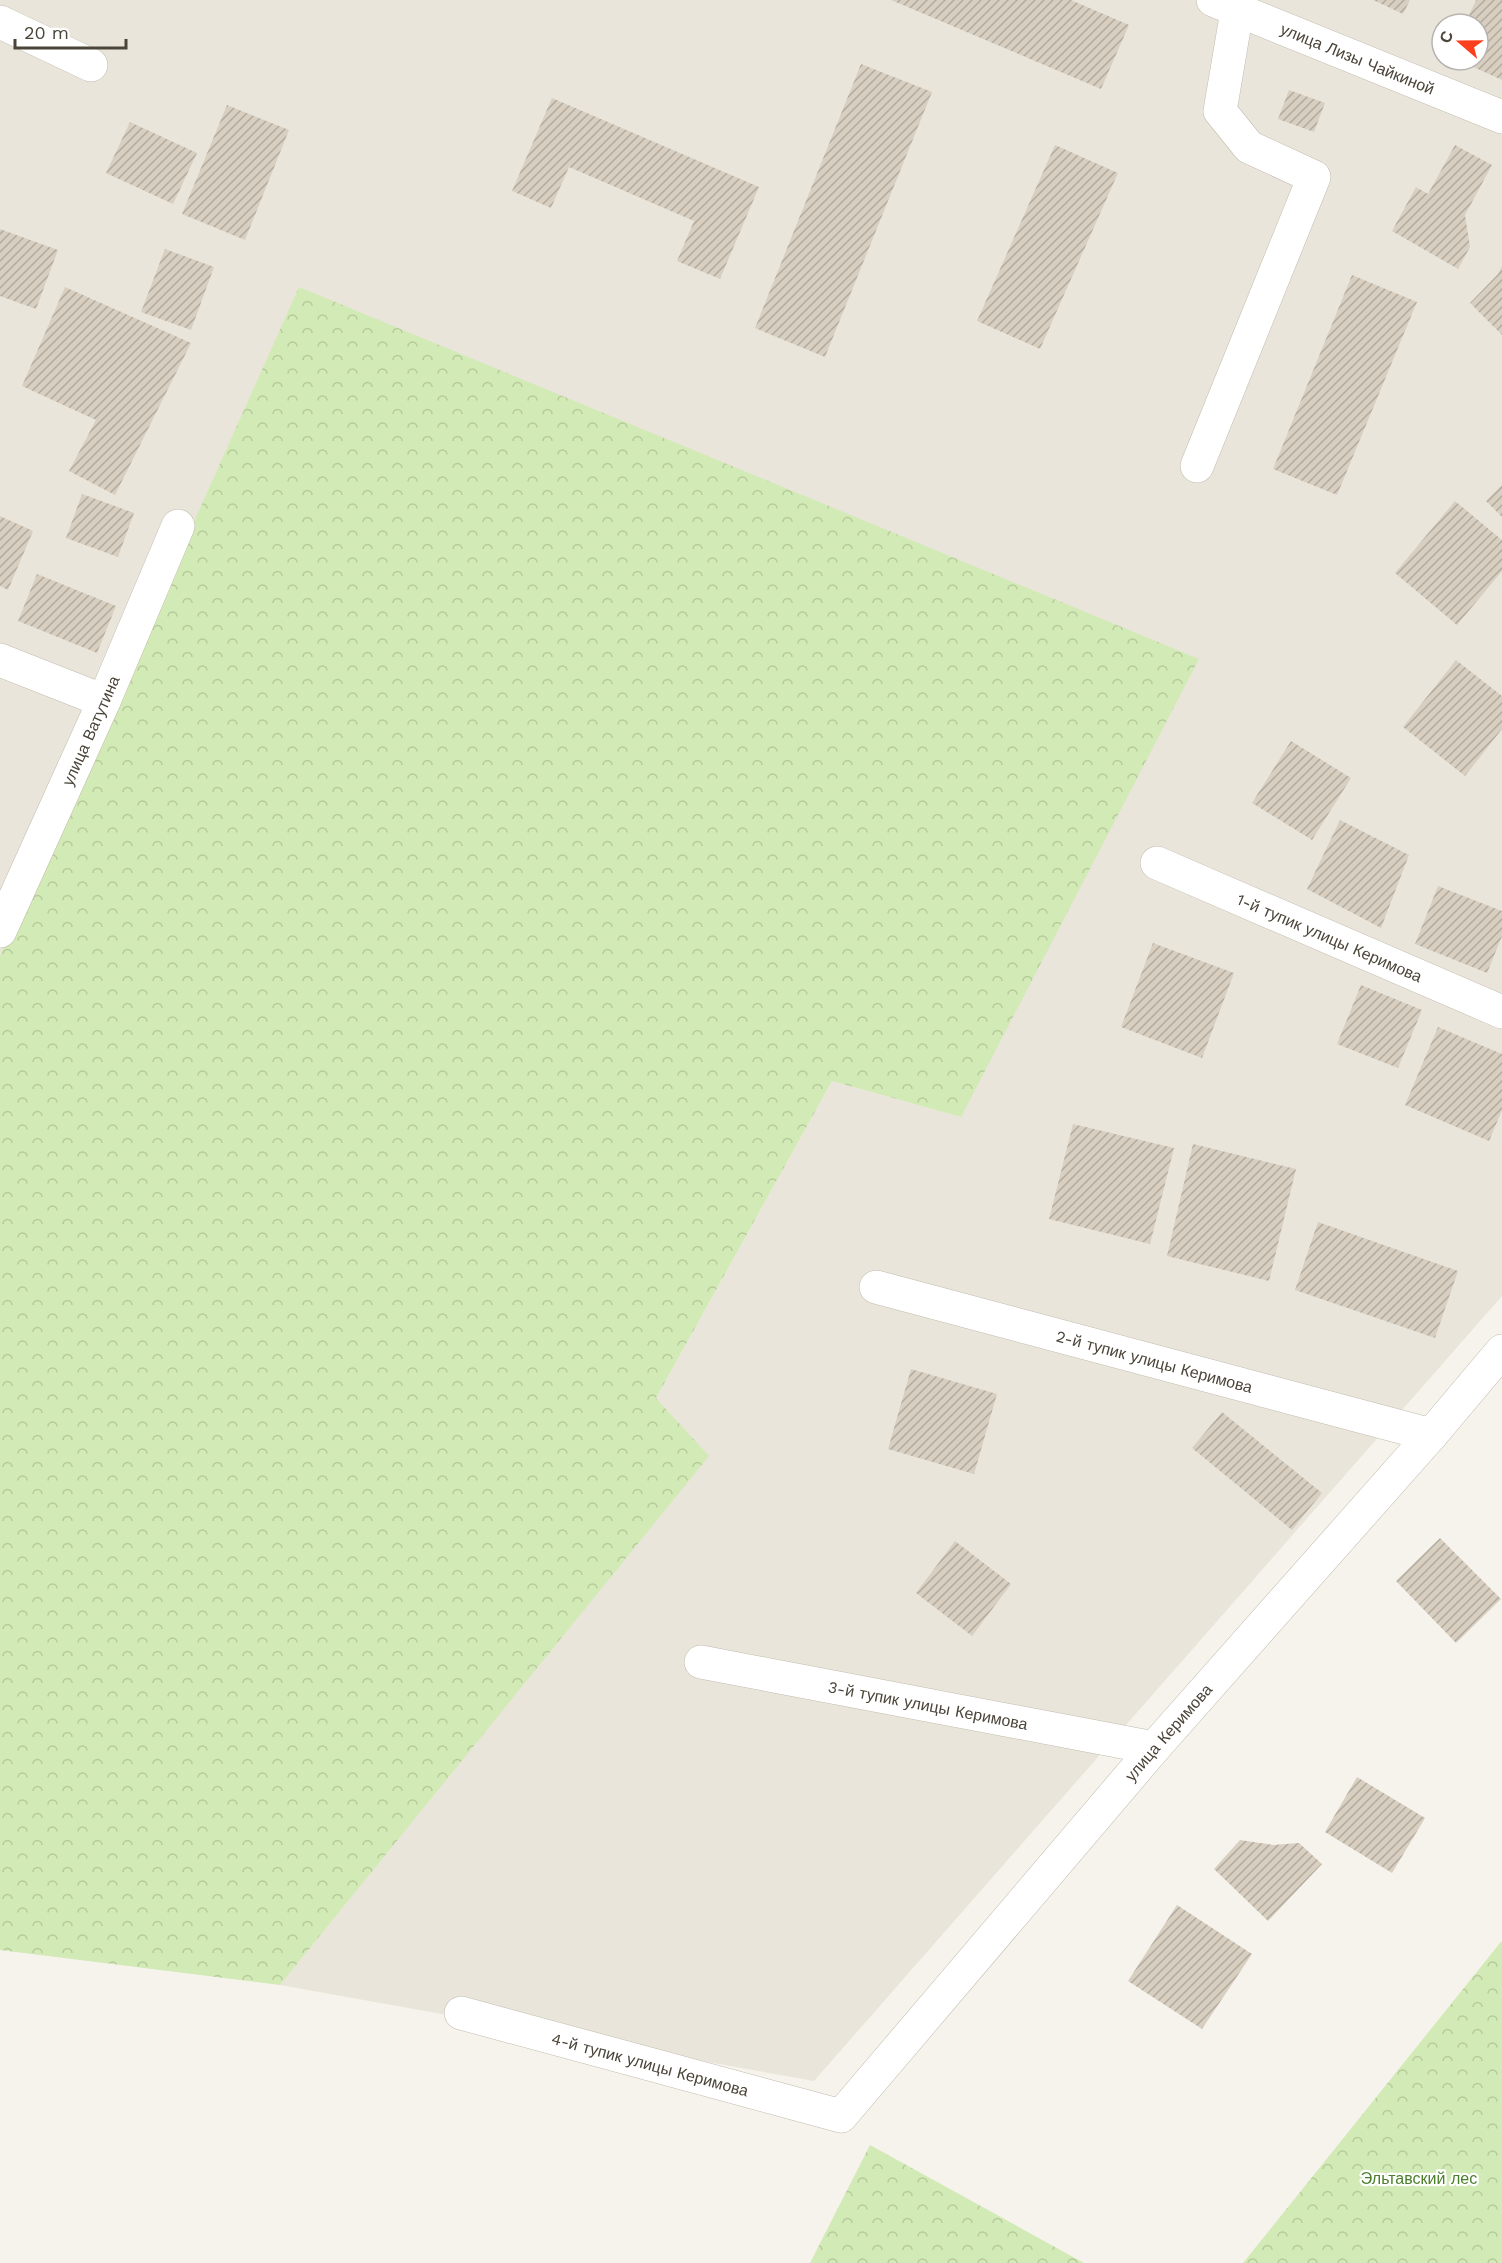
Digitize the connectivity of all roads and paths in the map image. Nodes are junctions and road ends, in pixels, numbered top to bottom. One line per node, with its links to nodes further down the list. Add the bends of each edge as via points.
1 (1225, 5): 4 (street, улица Лизы Чайкиной); 5 (street, via 1220,111 1249,147 1314,177)
2 (0, 22): 3 (street)
3 (91, 64)
4 (1502, 117)
5 (1197, 466)
6 (178, 526): 8 (street, улица Ватутина)
7 (0, 660): 8 (street)
8 (104, 701): 10 (street, улица Ватутина)
9 (1157, 863): 11 (street, 1-й тупик улицы Керимова)
10 (0, 931)
11 (1502, 1012)
12 (876, 1287): 14 (street, 2-й тупик улицы Керимова)
13 (1502, 1351): 14 (street, улица Керимова)
14 (1431, 1435): 16 (street, улица Керимова)
15 (701, 1662): 16 (street, 3-й тупик улицы Керимова)
16 (1154, 1748): 18 (street, улица Керимова)
17 (460, 2013): 18 (street, 4-й тупик улицы Керимова)
18 (841, 2116)

